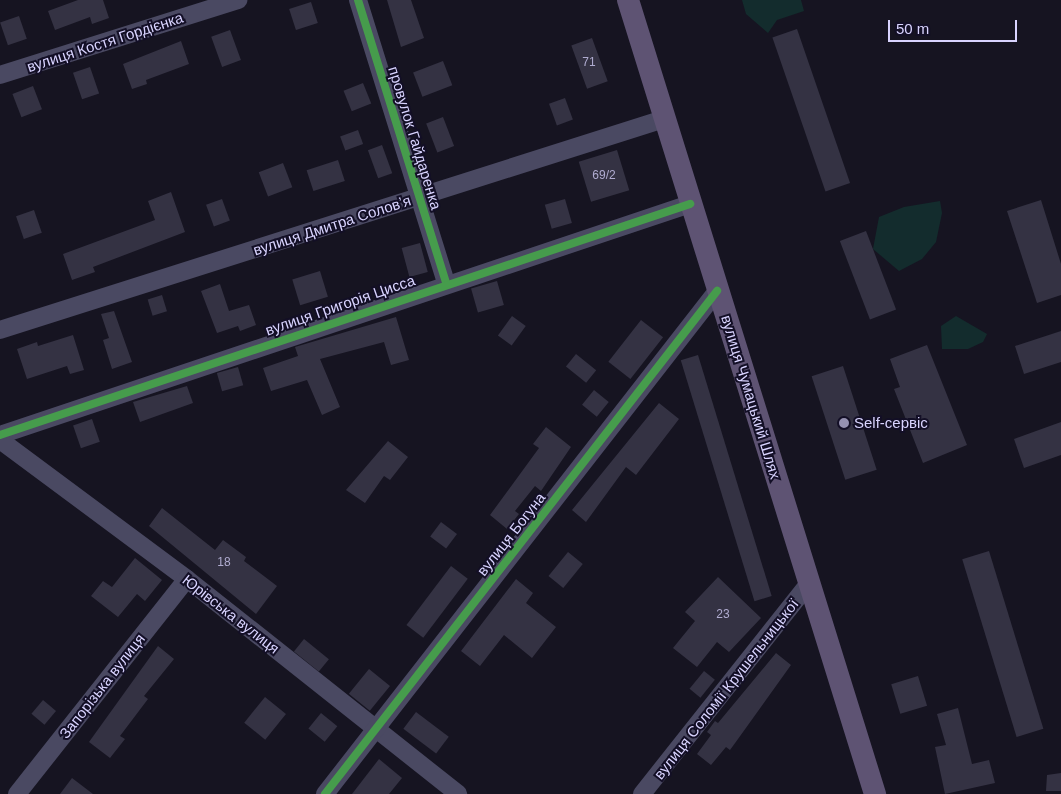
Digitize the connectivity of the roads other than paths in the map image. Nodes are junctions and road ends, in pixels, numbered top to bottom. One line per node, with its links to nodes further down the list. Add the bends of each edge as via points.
1 (238, 0): 4 (street, вулиця Костя Гордієнка)
2 (358, 0): 6 (street, провулок Гайдаренка)
3 (628, 0): 5 (main road, вулиця Чумацький Шлях)
4 (0, 75)
5 (664, 119): 6 (street, вулиця Дмитра Соловʼя); 7 (main road, вулиця Чумацький Шлях)
6 (419, 197): 8 (street, провулок Гайдаренка); 10 (street, вулиця Дмитра Соловʼя)
7 (690, 204): 8 (street, вулиця Григорія Цисса); 9 (main road, вулиця Чумацький Шлях)
8 (446, 283): 11 (street, вулиця Григорія Цисса)
9 (717, 291): 14 (main road, вулиця Чумацький Шлях); 15 (street, вулиця Богуна)
10 (0, 330)
11 (0, 435)
12 (0, 440): 13 (street, Юрівська вулиця)
13 (187, 579): 15 (street, Юрівська вулиця); 16 (street, Запорізька вулиця)
14 (809, 583): 19 (street, вулиця Соломії Крушельницької); 20 (main road, вулиця Чумацький Шлях)
15 (376, 729): 17 (street, вулиця Богуна); 18 (street, Юрівська вулиця)
16 (18, 794)
17 (326, 794)
18 (458, 794)
19 (642, 794)
20 (875, 794)

